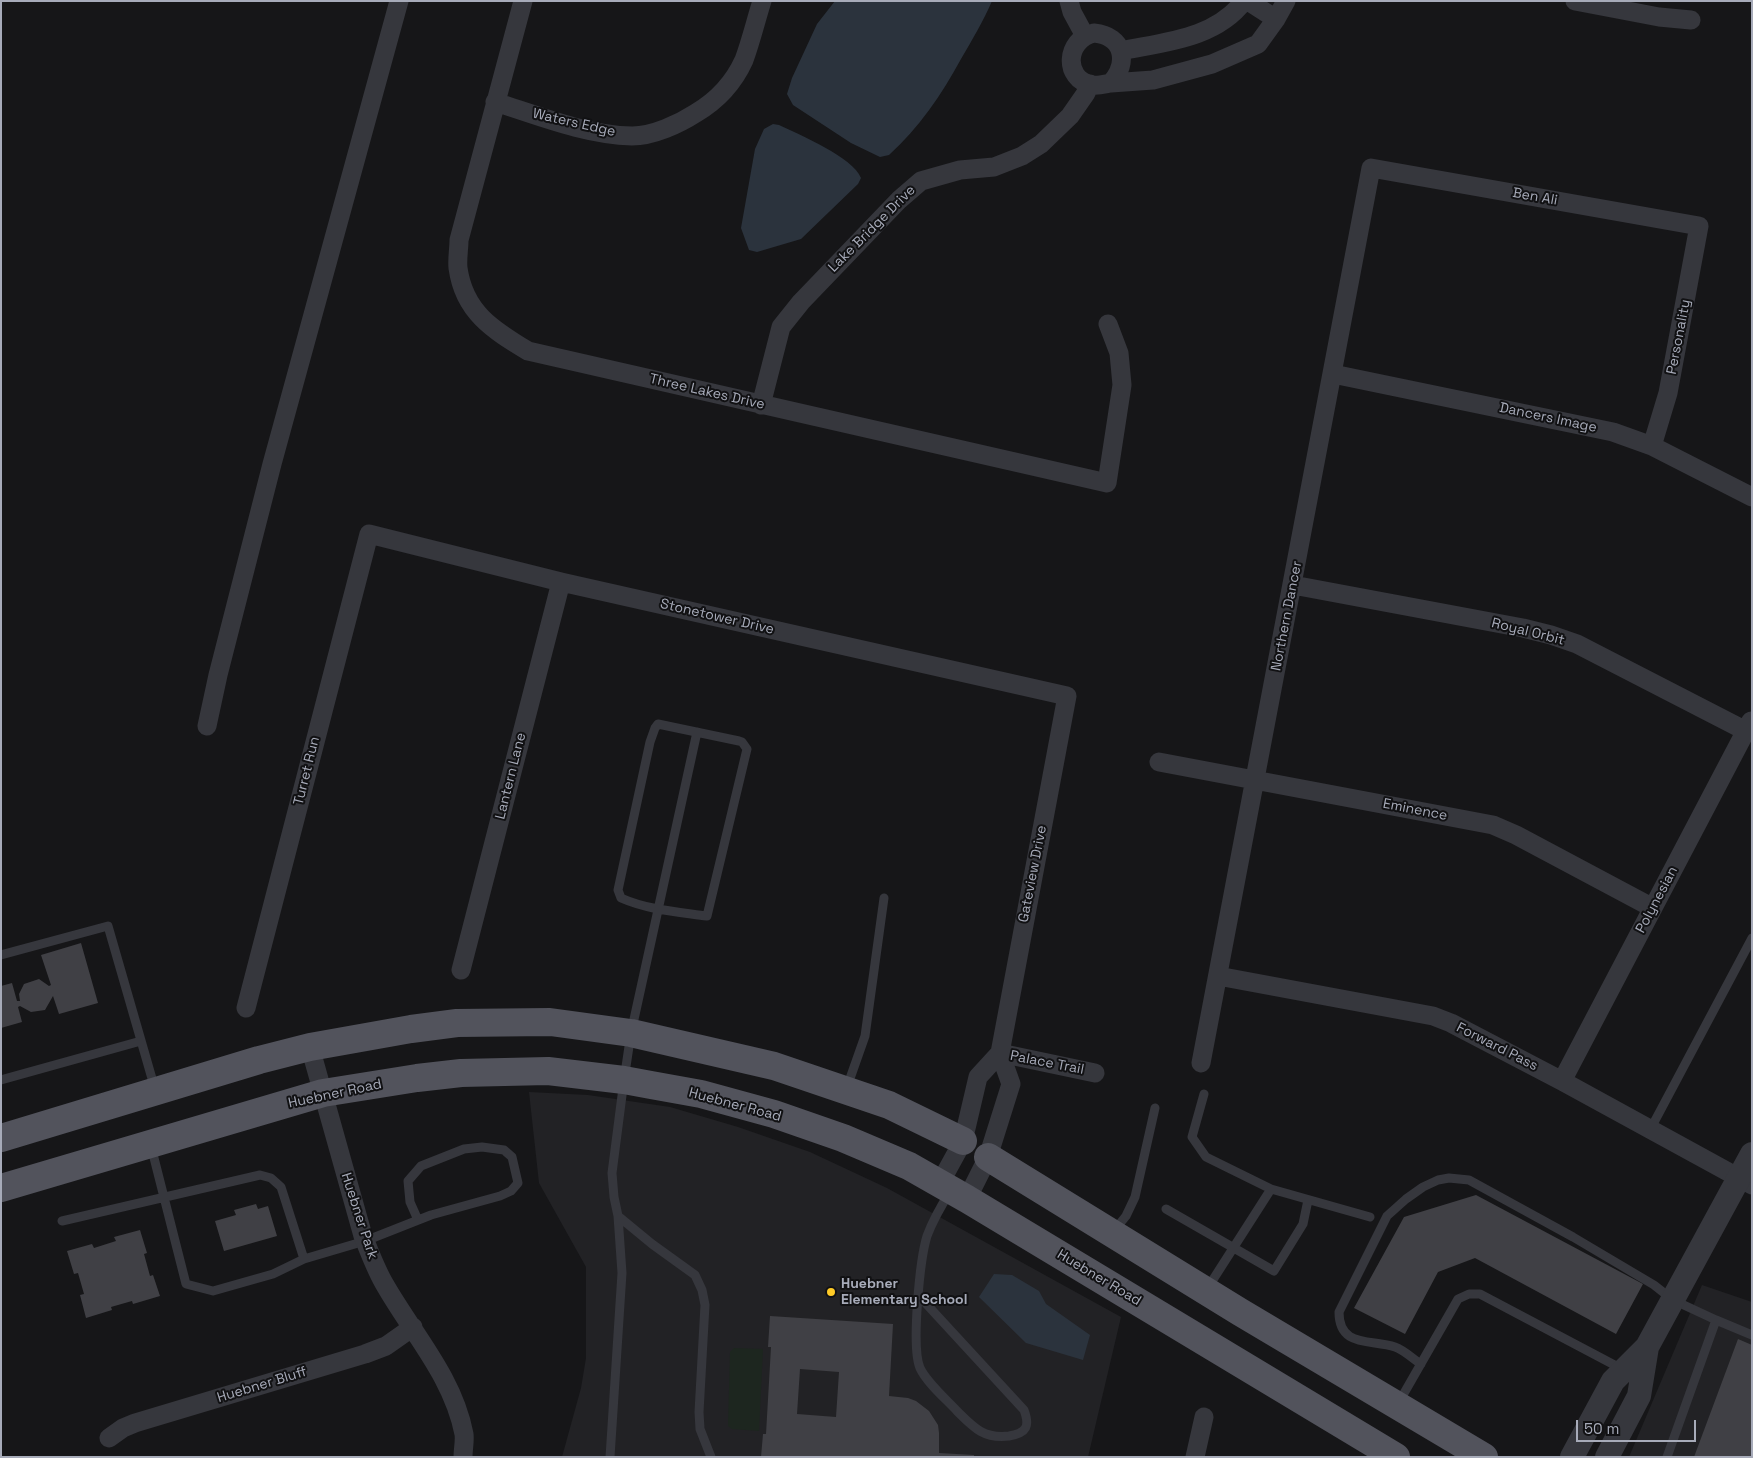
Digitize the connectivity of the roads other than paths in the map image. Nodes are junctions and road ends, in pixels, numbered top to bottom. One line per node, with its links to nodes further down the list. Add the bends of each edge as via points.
1 (399, 1): 29 (street, via 272,464)
2 (523, 1): 17 (street, Three Lakes Drive)
3 (762, 1): 17 (street, Waters Edge, via 744,59 722,95 668,128 634,136 606,132 580,128)
4 (1069, 1): 11 (street)
5 (1244, 1): 12 (street, via 1214,27)
6 (1248, 1): 9 (street)
7 (1286, 1): 9 (street)
8 (1575, 1): 10 (street)
9 (1276, 19): 14 (street, via 1258,44)
10 (1690, 20)
11 (1085, 36): 13 (street, via 1103,34); 16 (street, via 1074,46 1071,62 1078,77)
12 (1188, 38): 13 (street); 14 (street)
13 (1121, 51): 15 (street, via 1121,68)
14 (1196, 68): 15 (street, via 1153,80)
15 (1111, 83): 16 (street)
16 (1090, 84): 22 (street, Lake Bridge Drive, via 1070,116 1041,144 1022,156 994,166 960,170 921,181 899,200 801,302 782,327)
17 (495, 102): 22 (street, Three Lakes Drive, via 459,240 458,267 467,298 477,312 494,330 528,351)
18 (1371, 168): 19 (street, Ben Ali); 21 (street, Northern Dancer)
19 (1700, 226): 23 (street, Personality, via 1668,393)
20 (1108, 324): 22 (street, Three Lakes Drive, via 1119,353 1122,385 1107,483)
21 (1332, 374): 23 (street, Dancers Image, via 1613,432); 27 (street, Northern Dancer)
22 (761, 405)
23 (1652, 446): 24 (street, Dancers Image)
24 (1752, 497)
25 (368, 534): 26 (street, Stonetower Drive); 41 (street, Turret Run)
26 (561, 582): 28 (street, Stonetower Drive); 39 (street, Lantern Lane)
27 (1293, 585): 30 (street, Royal Orbit, via 1550,635 1577,644); 33 (street, Northern Dancer)
28 (1067, 696): 45 (street, Gateview Drive)
29 (207, 726)
30 (1749, 726): 36 (street, Polynesian)
31 (697, 732): 35 (lane); 35 (lane, via 658,724 654,728 620,880 618,890 621,898); 35 (lane, via 742,742 747,749 707,916)
32 (1159, 762): 33 (street, Eminence)
33 (1255, 780): 36 (street, Eminence, via 1493,825); 40 (street, Northern Dancer)
34 (884, 898): 51 (lane, via 865,1036)
35 (658, 908): 42 (lane)
36 (1652, 908): 50 (street, Polynesian)
37 (1752, 938): 56 (lane)
38 (1, 955): 43 (lane, via 108,926)
39 (461, 970)
40 (1218, 976): 46 (street, Northern Dancer); 50 (street, Forward Pass, via 1433,1016)
41 (246, 1008)
42 (631, 1033): 44 (main road, via 550,1022 457,1023); 49 (lane); 51 (main road, via 774,1066)
43 (141, 1041): 48 (lane); 52 (lane)
44 (310, 1047): 52 (main road); 53 (street, Huebner Park)
45 (1000, 1053): 47 (street, Palace Trail); 58 (street, via 978,1077); 61 (street, via 1011,1084)
46 (1201, 1063)
47 (1095, 1073)
48 (1, 1080)
49 (624, 1080): 53 (main road, Huebner Road, via 548,1071 461,1073); 65 (main road, Huebner Road, via 701,1094 774,1114 860,1145); 69 (lane, via 612,1173)
50 (1562, 1081): 56 (street, Forward Pass)
51 (846, 1090): 58 (main road, via 890,1105)
52 (156, 1091): 57 (main road)
53 (322, 1093): 59 (main road, Huebner Road); 74 (street, Huebner Park)
54 (1204, 1094): 64 (lane, via 1192,1137 1206,1157)
55 (1155, 1108): 73 (lane, via 1135,1197)
56 (1650, 1130): 62 (street, Forward Pass)
57 (1, 1138)
58 (963, 1141): 65 (street)
59 (150, 1144): 63 (main road, Huebner Road); 66 (lane)
60 (1752, 1154): 62 (street)
61 (988, 1157): 65 (street); 73 (main road)
62 (1745, 1182): 79 (street)
63 (1, 1188)
64 (1271, 1188): 67 (lane); 75 (lane)
65 (953, 1190): 78 (lane, via 937,1212 928,1235); 92 (main road, Huebner Road)
66 (164, 1198): 72 (lane); 76 (lane, via 260,1174 271,1178 282,1187); 76 (lane, via 186,1284 213,1291 273,1274)
67 (1308, 1200): 70 (lane); 75 (lane, via 1303,1224 1274,1271)
68 (1166, 1209): 75 (lane)
69 (618, 1216): 89 (lane, via 622,1273); 90 (lane, via 695,1275 702,1290 705,1305 699,1412 700,1429)
70 (1370, 1217)
71 (418, 1220): 71 (lane, via 511,1191 518,1183 512,1157 504,1150 482,1147 464,1149 421,1166 408,1181 410,1202); 74 (lane)
72 (62, 1221)
73 (1112, 1234): 77 (main road)
74 (365, 1241): 76 (lane); 81 (street, Huebner Park, via 386,1286)
75 (1233, 1248): 77 (lane)
76 (304, 1259)
77 (1206, 1291): 85 (main road)
78 (919, 1296): 78 (lane, via 916,1346 920,1368 975,1430 1002,1437 1019,1434 1027,1427 1024,1410)
79 (1673, 1300): 80 (lane); 83 (lane, via 1638,1275 1469,1180 1438,1180 1423,1187 1387,1216 1339,1312 1342,1328 1358,1341 1396,1347); 84 (street)
80 (1716, 1320): 82 (lane); 96 (lane)
81 (413, 1327): 87 (street, Huebner Bluff, via 386,1346 365,1354 135,1422); 88 (street, Huebner Park, via 453,1395 464,1435)
82 (1752, 1335)
83 (1421, 1364): 84 (lane, via 1458,1299 1480,1294); 85 (lane)
84 (1634, 1375): 94 (street, via 1613,1381); 95 (street, via 1639,1396)
85 (1397, 1405): 93 (main road)
86 (1204, 1417): 91 (street)
87 (108, 1438)
88 (463, 1457)
89 (610, 1457)
90 (711, 1457)
91 (1194, 1457)
92 (1396, 1457)
93 (1484, 1457)
94 (1572, 1457)
95 (1608, 1457)
96 (1667, 1457)

